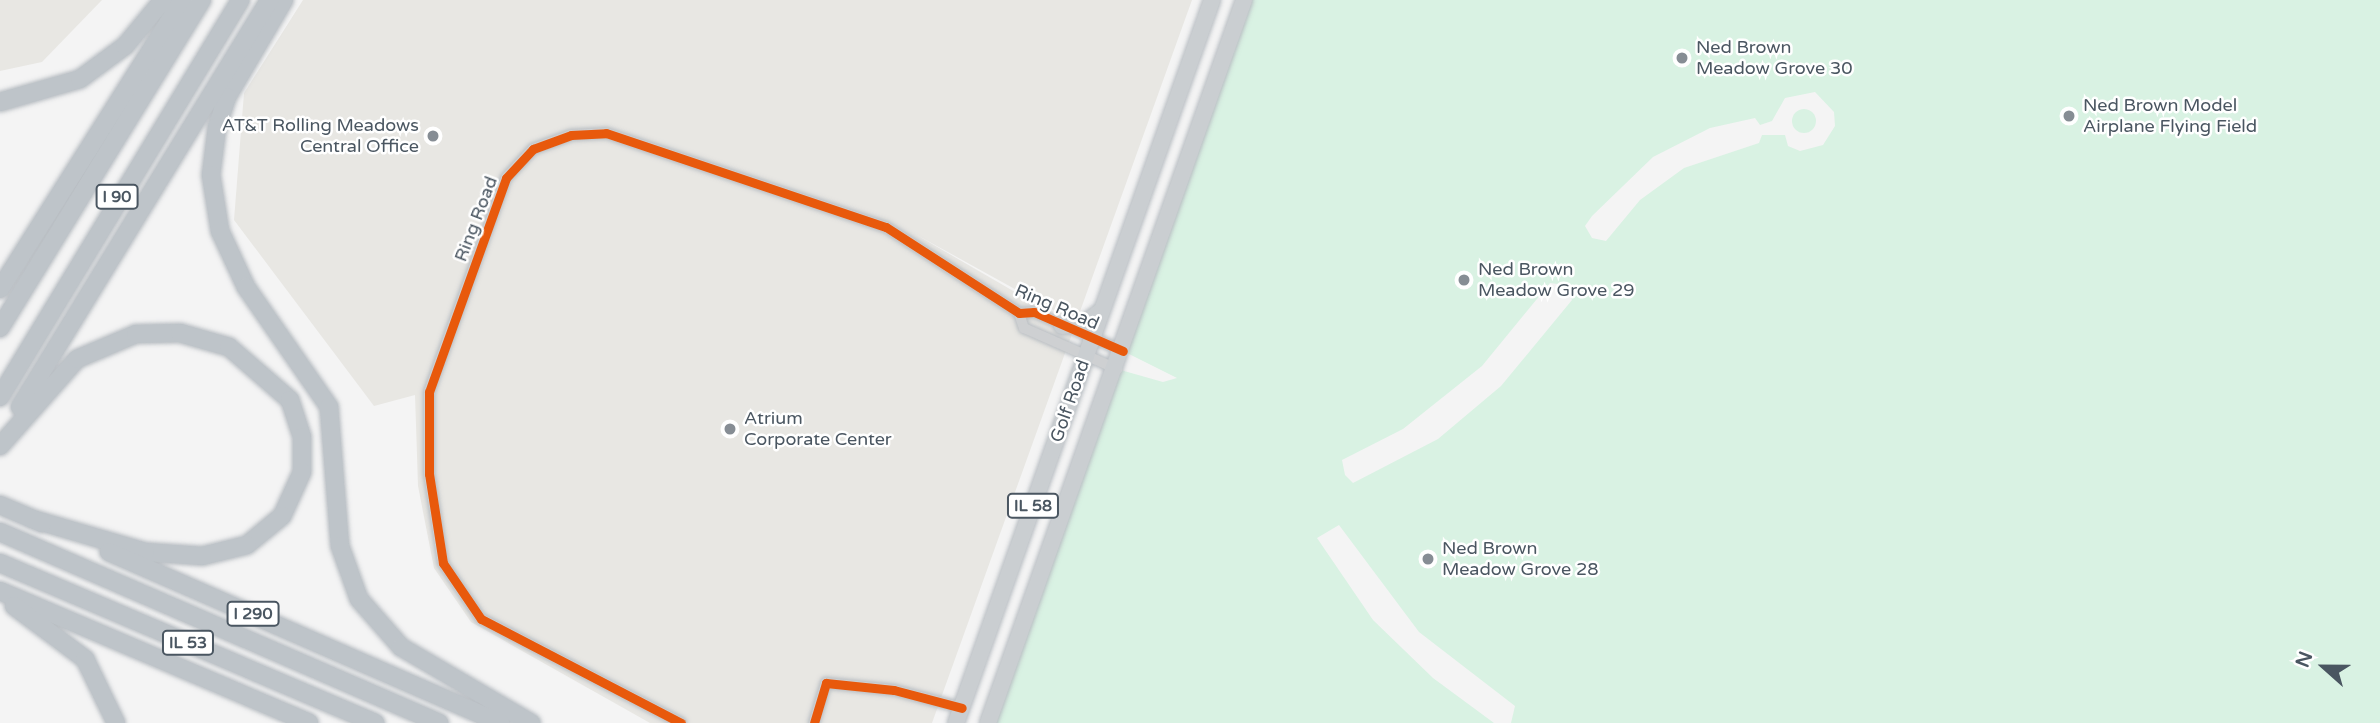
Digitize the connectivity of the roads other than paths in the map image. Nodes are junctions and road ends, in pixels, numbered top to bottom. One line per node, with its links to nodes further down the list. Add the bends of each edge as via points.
1 (163, 0): 9 (highway, via 125,46 80,79)
2 (183, 0): 10 (highway)
3 (202, 0): 14 (highway, I 90)
4 (240, 0): 19 (highway, I 90)
5 (269, 0): 20 (highway)
6 (284, 0): 33 (highway, via 227,97 217,127 211,175 220,230 246,287 328,407 340,546 359,599 401,647)
7 (1212, 0): 11 (main road, Golf Road / IL 58)
8 (1244, 0): 16 (main road, Golf Road / IL 58)
9 (0, 102)
10 (0, 289)
11 (1102, 310): 13 (main road, via 1085,323); 15 (main road, Golf Road / IL 58)
12 (1019, 313): 13 (street, Ring Road); 17 (street, Ring Road, via 1024,328); 34 (street, Ring Road, via 886,227 606,133 571,135 533,149 506,178 429,392 429,474 443,564 481,620)
13 (1062, 326): 15 (street, Ring Road)
14 (0, 328)
15 (1091, 339): 16 (street, Ring Road); 17 (main road, Golf Road / IL 58)
16 (1123, 351): 18 (main road, Golf Road / IL 58)
17 (1085, 357): 18 (street, Ring Road); 27 (main road, Golf Road / IL 58)
18 (1117, 369): 36 (main road, Golf Road / IL 58)
19 (0, 397)
20 (0, 440)
21 (0, 446): 23 (highway, via 77,359 136,334 180,333 229,347 290,400 302,437 302,472 282,516 247,545 202,556 145,552)
22 (2, 506): 23 (highway, I 290)
23 (33, 519): 32 (highway, I 290)
24 (0, 532): 31 (highway, IL 53)
25 (0, 563): 30 (highway, IL 53)
26 (0, 594): 28 (highway, via 85,659); 29 (highway)
27 (959, 716): 35 (street, via 826,683)
28 (116, 723)
29 (309, 723)
30 (375, 723)
31 (439, 723)
32 (500, 723)
33 (531, 723)
34 (681, 723)
35 (814, 723)
36 (988, 723)

